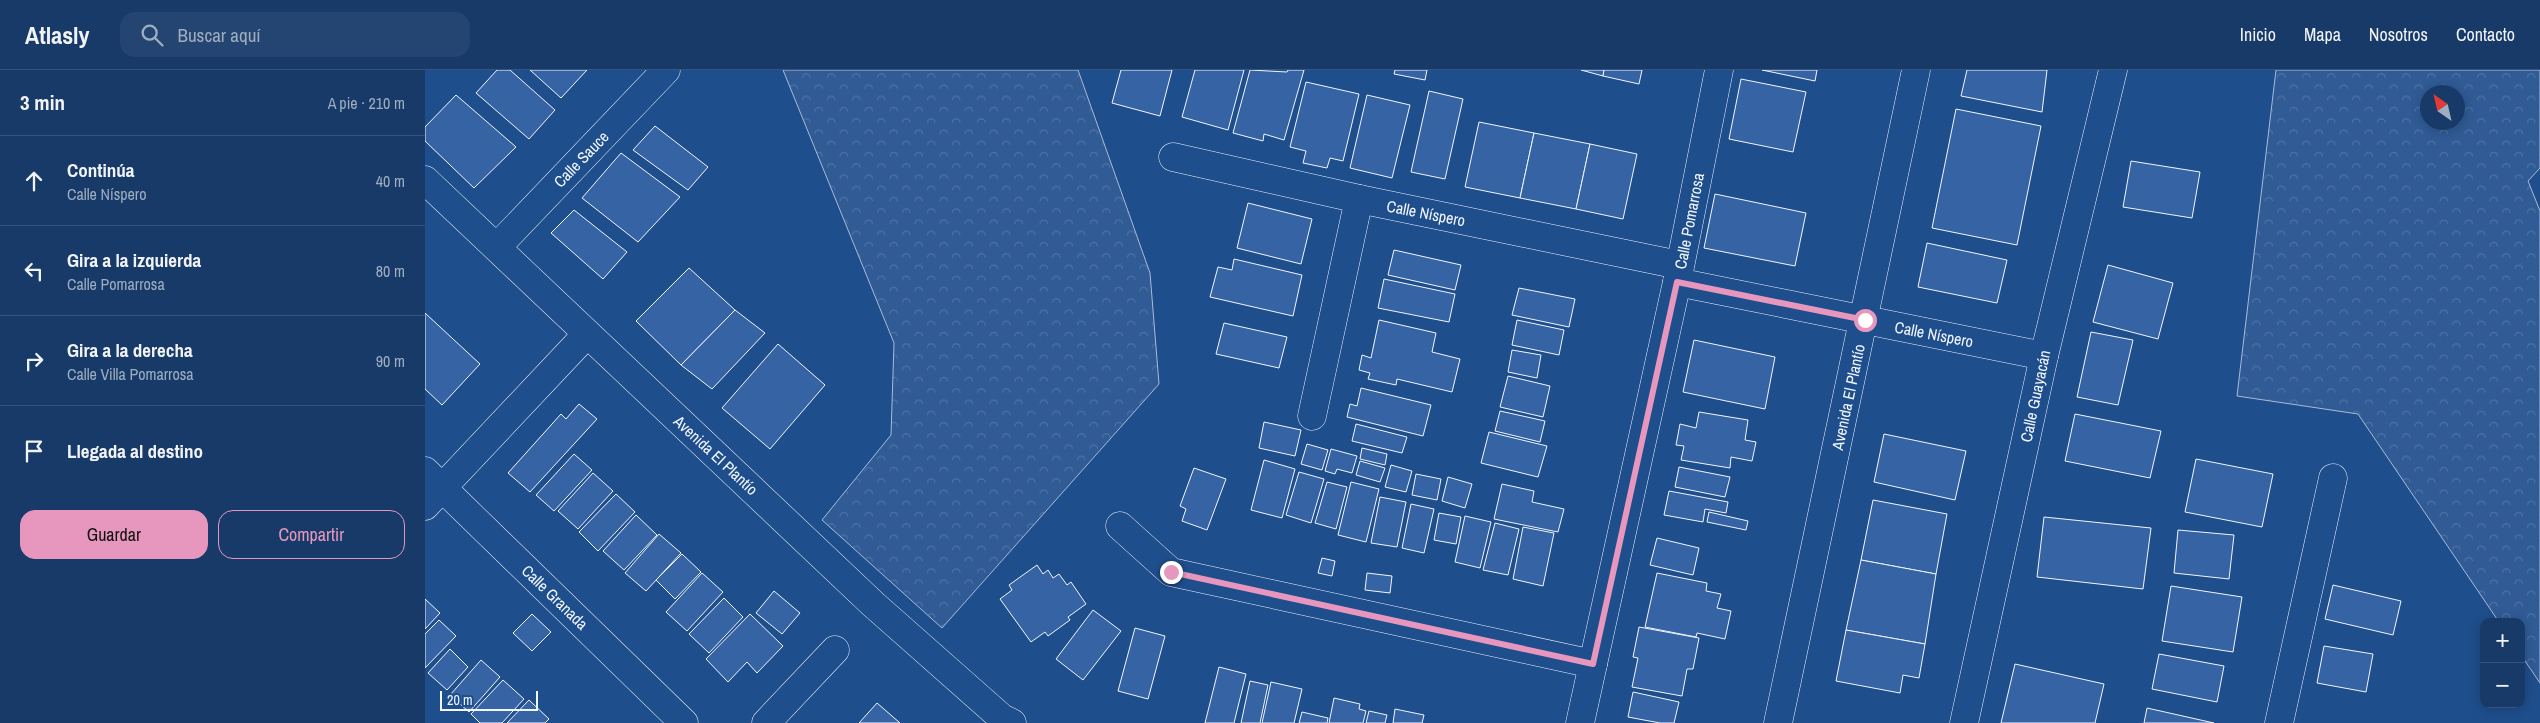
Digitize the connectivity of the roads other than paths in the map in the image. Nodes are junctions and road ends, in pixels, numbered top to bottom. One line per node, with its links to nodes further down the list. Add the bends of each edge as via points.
1 (666, 70): 8 (street, Calle Sauce)
2 (1719, 70): 9 (street, Calle Pomarrosa)
3 (1916, 70): 10 (street, Avenida El Plantío)
4 (2113, 70): 12 (street, Calle Guayacán)
5 (1173, 157): 7 (street, Calle Níspero)
6 (425, 180): 8 (street, Avenida El Plantío)
7 (1359, 200): 9 (street, Calle Níspero); 13 (street)
8 (497, 247): 11 (street, Avenida El Plantío)
9 (1678, 274): 10 (street, Calle Níspero); 18 (street, Calle Pomarrosa)
10 (1865, 320): 12 (street, Calle Níspero); 23 (street, Avenida El Plantío)
11 (587, 334): 15 (street); 21 (street, Avenida El Plantío, via 873,604 1002,718)
12 (2043, 356): 24 (street, Calle Guayacán)
13 (1312, 416)
14 (2333, 478): 25 (street)
15 (431, 488): 19 (street, Calle Granada)
16 (1121, 526): 18 (street, via 1171,572)
17 (835, 650): 20 (street)
18 (1593, 664): 22 (street, Calle Pomarrosa)
19 (684, 723)
20 (766, 723)
21 (1013, 723)
22 (1580, 723)
23 (1778, 723)
24 (1964, 723)
25 (2279, 723)

